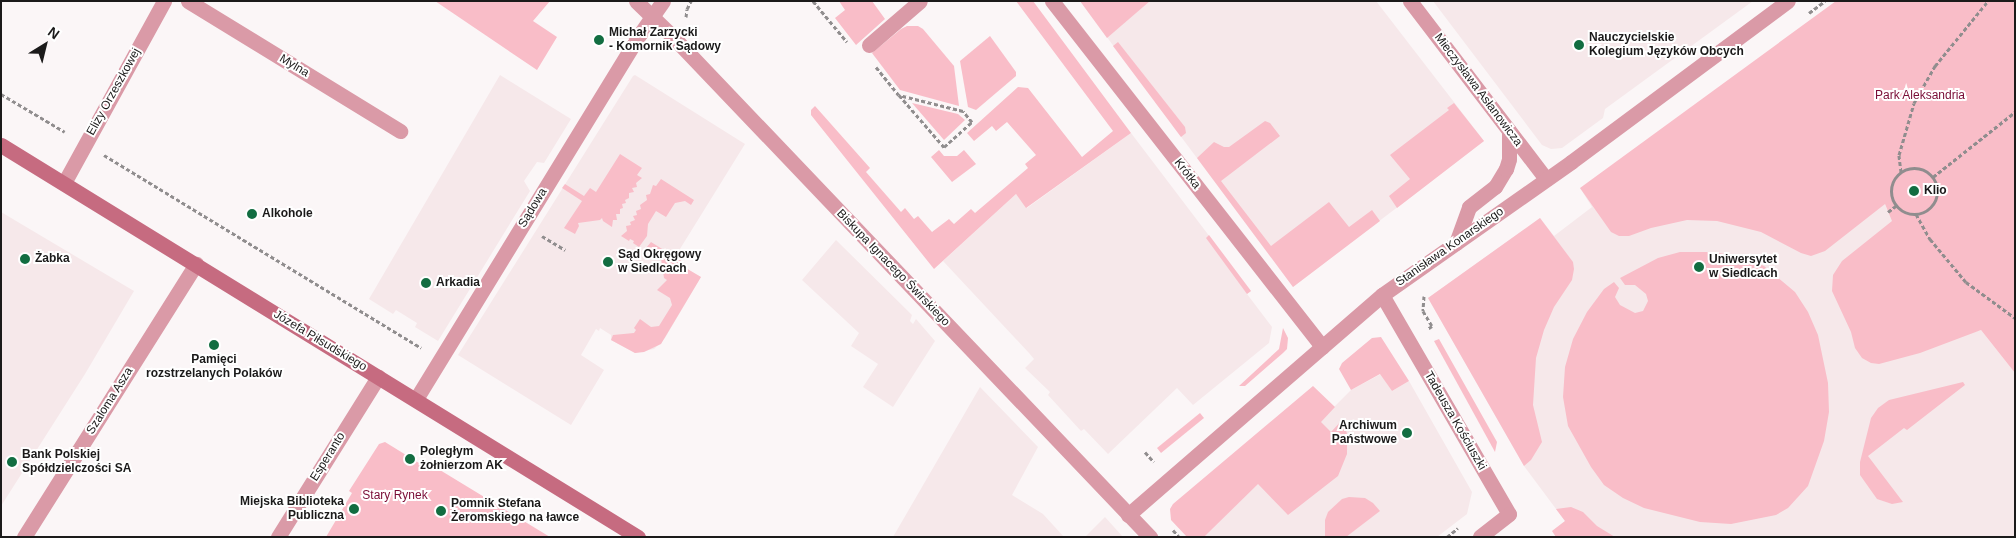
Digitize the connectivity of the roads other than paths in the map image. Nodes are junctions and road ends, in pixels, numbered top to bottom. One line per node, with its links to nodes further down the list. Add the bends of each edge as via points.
1 (164, 1): 15 (street, Elizy Orzeszkowej)
2 (188, 1): 12 (street, Mylna)
3 (636, 1): 9 (street, Biskupa Ignacego Świrskiego)
4 (663, 1): 9 (street, Sądowa)
5 (920, 1): 10 (street)
6 (1052, 1): 19 (street, Krótka)
7 (1410, 1): 11 (street, Mieczysława Asłanowicza)
8 (1788, 1): 14 (street, Stanisława Konarskiego)
9 (652, 18): 21 (street, Sądowa); 22 (street, Biskupa Ignacego Świrskiego)
10 (869, 45)
11 (1509, 131): 14 (street, Mieczysława Asłanowicza); 16 (street, via 1506,169 1495,187 1469,207)
12 (400, 132)
13 (1, 145): 15 (main road, Józefa Piłsudskiego)
14 (1546, 179): 16 (street, Stanisława Konarskiego)
15 (64, 183): 17 (main road, Józefa Piłsudskiego)
16 (1456, 243): 18 (street, Stanisława Konarskiego)
17 (196, 264): 20 (main road, Józefa Piłsudskiego); 23 (street, Szaloma Asza)
18 (1382, 295): 19 (street, Stanisława Konarskiego); 27 (street, Tadeusza Kościuszki, via 1509,514)
19 (1322, 347): 22 (street, Stanisława Konarskiego)
20 (378, 376): 21 (main road, Józefa Piłsudskiego); 24 (street, Esperanto)
21 (416, 399): 25 (main road, Józefa Piłsudskiego)
22 (1128, 515): 26 (street, Biskupa Ignacego Świrskiego)
23 (24, 537)
24 (278, 537)
25 (638, 537)
26 (1150, 537)
27 (1480, 537)

